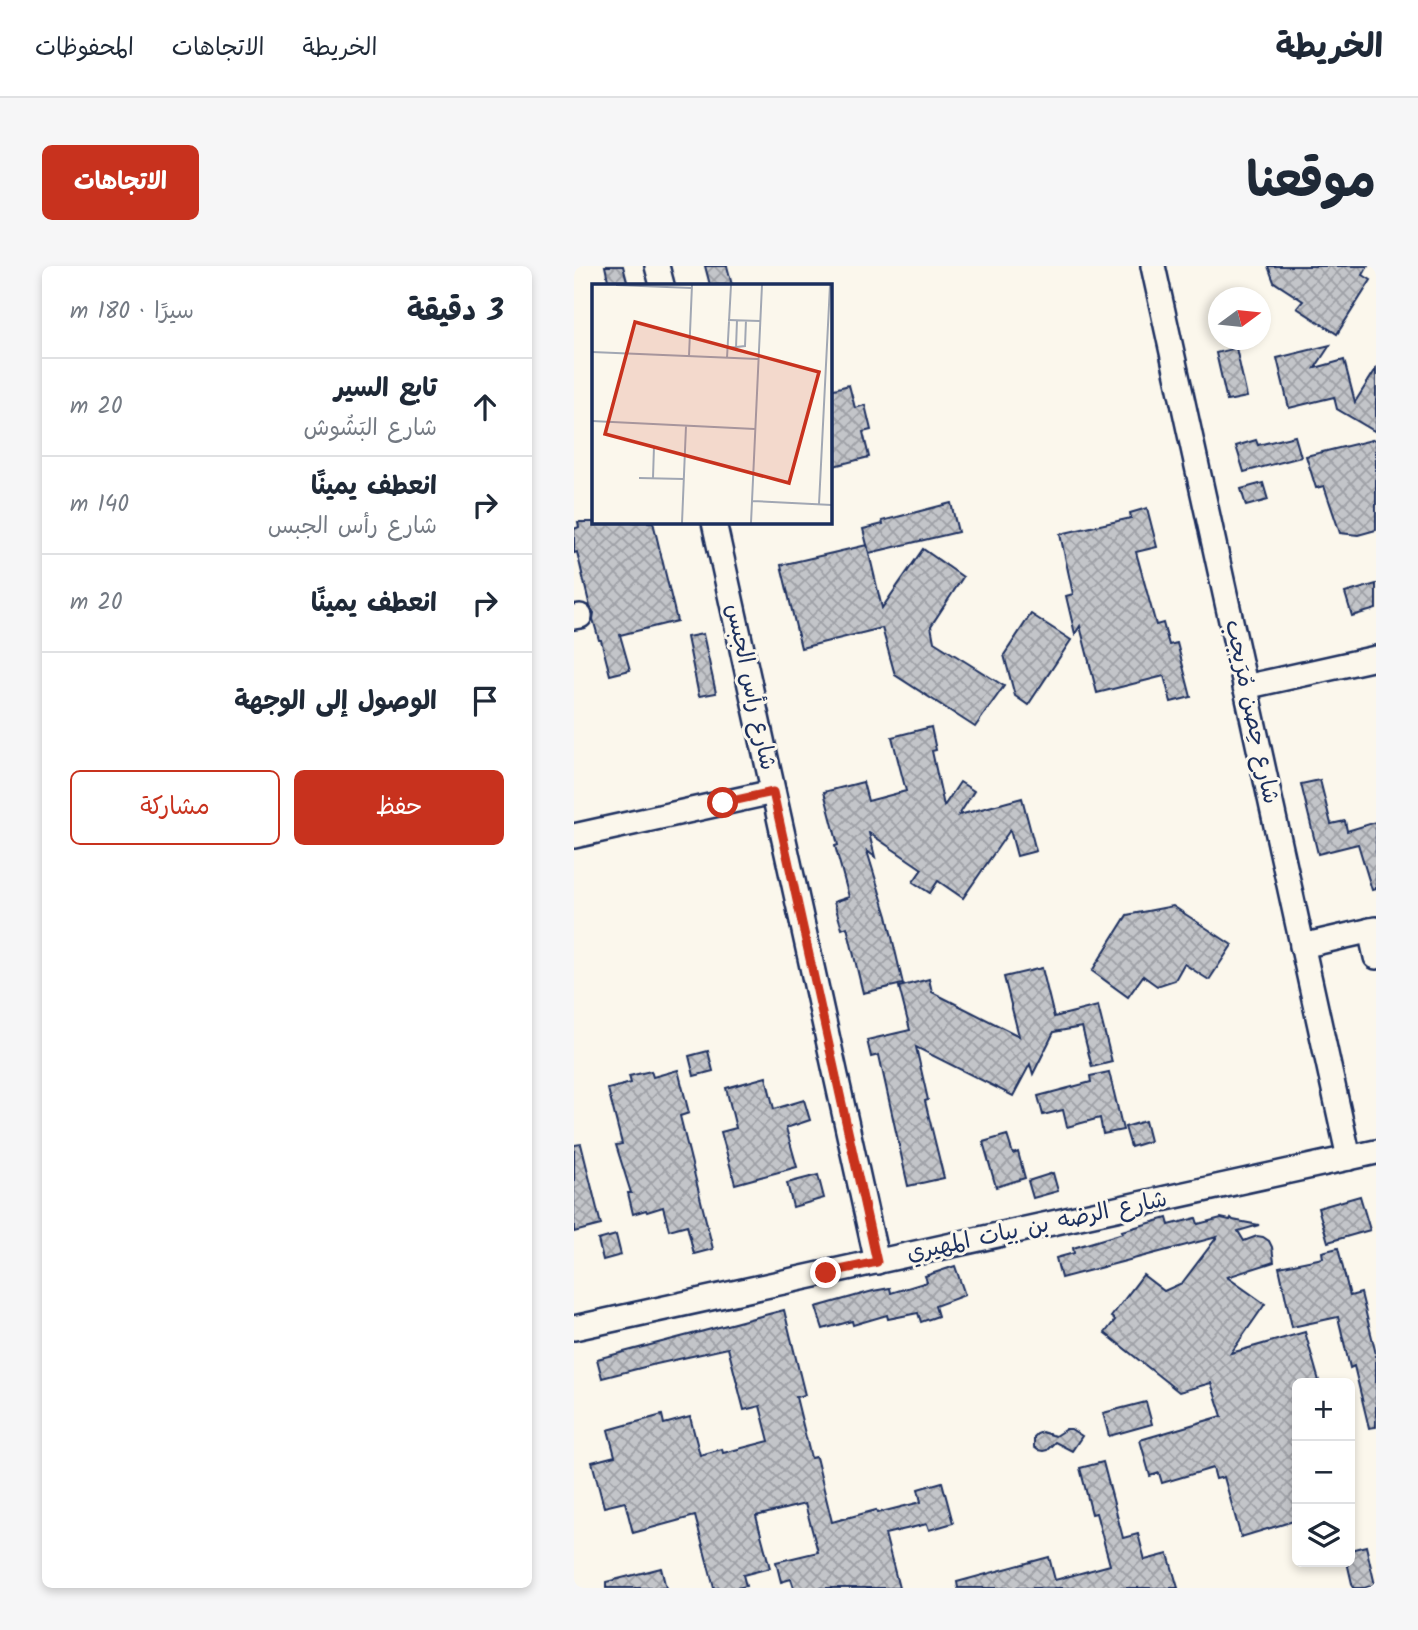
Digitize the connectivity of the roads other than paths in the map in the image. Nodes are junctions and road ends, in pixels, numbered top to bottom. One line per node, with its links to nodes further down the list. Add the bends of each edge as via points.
1 (657, 266): 3 (street)
2 (1153, 266): 6 (street, شارع حِصن مُرَيجب)
3 (662, 284)
4 (714, 523): 7 (street, شارع رأس الجبس)
5 (1376, 658): 6 (street)
6 (1245, 687): 10 (street, شارع حِصن مُرَيجب)
7 (773, 792): 8 (street); 14 (street, شارع رأس الجبس)
8 (574, 836)
9 (1373, 930): 10 (street); 11 (street)
10 (1302, 946): 13 (street, شارع حِصن مُرَيجب)
11 (1376, 957)
12 (1376, 1152): 13 (street, شارع الرضه بن بيات المهيري)
13 (1349, 1158): 14 (street, شارع الرضه بن بيات المهيري)
14 (877, 1262): 15 (street, شارع الرضه بن بيات المهيري)
15 (574, 1328)

